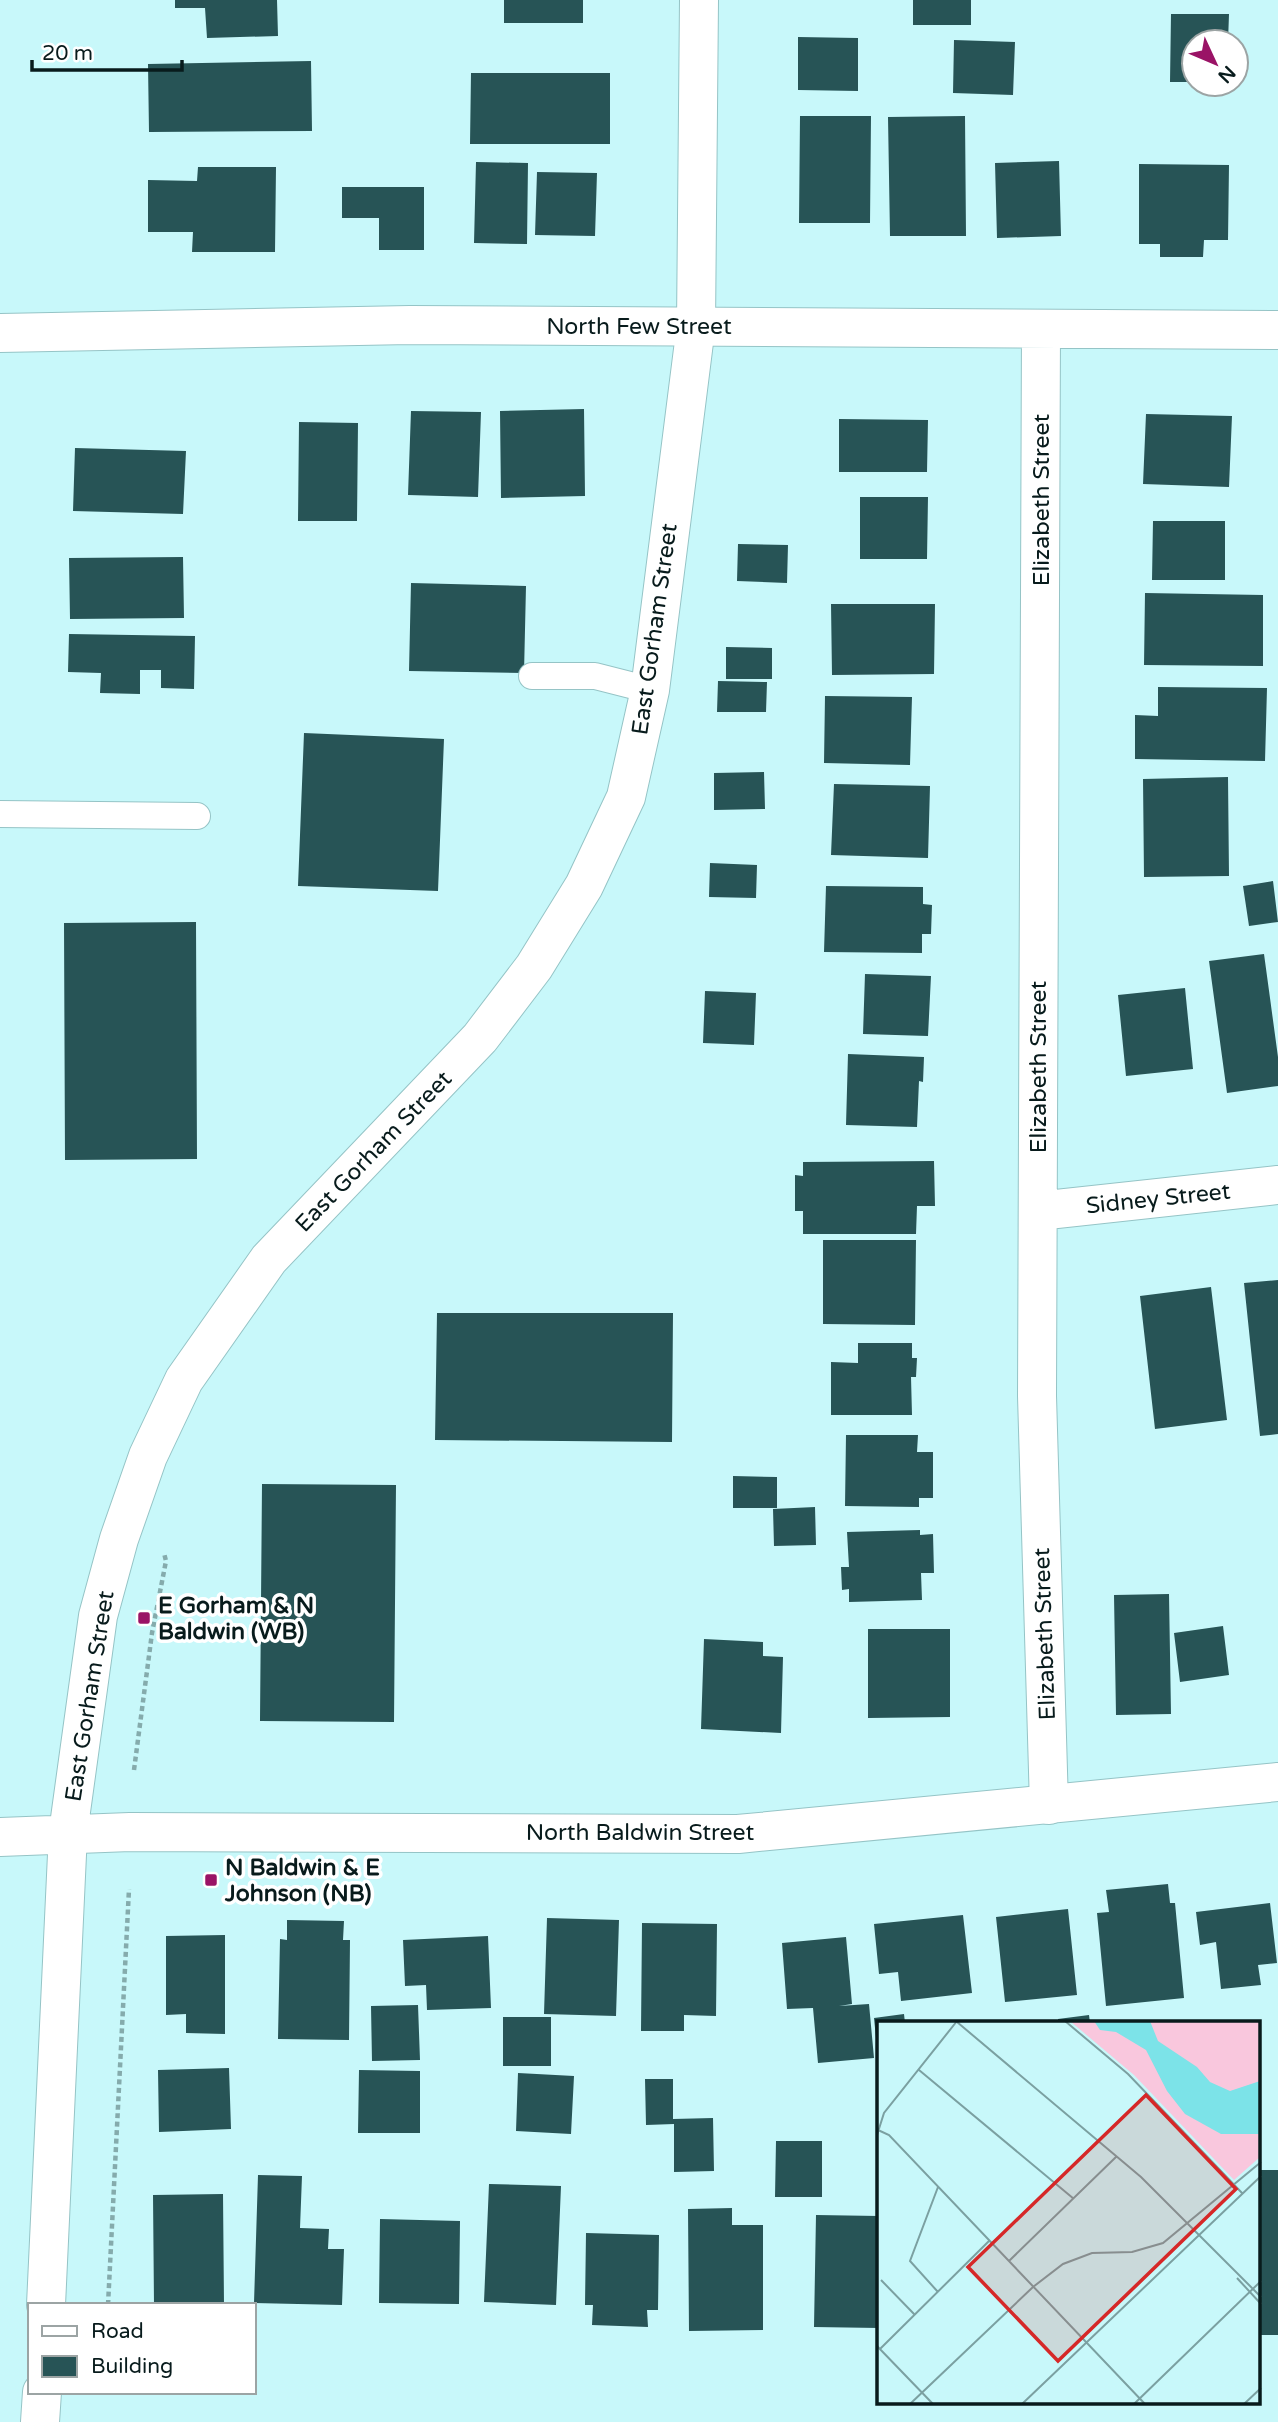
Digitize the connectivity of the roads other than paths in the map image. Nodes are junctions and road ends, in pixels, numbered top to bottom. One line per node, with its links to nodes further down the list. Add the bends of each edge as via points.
1 (699, 0): 2 (street, East Gorham Street)
2 (696, 326): 3 (street, North Few Street); 5 (street, North Few Street, via 410,325); 7 (street, East Gorham Street)
3 (1041, 329): 4 (street, North Few Street); 11 (street, Elizabeth Street)
4 (1278, 330)
5 (0, 333)
6 (532, 676): 7 (lane, via 595,676)
7 (650, 690): 14 (street, East Gorham Street, via 626,797 584,887 534,967 480,1038 269,1259 184,1380 148,1456 98,1615)
8 (0, 814): 9 (lane)
9 (198, 816)
10 (1278, 1185): 11 (street, Sidney Street)
11 (1038, 1211): 13 (street, Elizabeth Street, via 1037,1396)
12 (1278, 1782): 13 (street, North Baldwin Street)
13 (1049, 1805): 14 (street, North Baldwin Street, via 738,1833)
14 (68, 1833): 15 (street, North Baldwin Street); 16 (street, East Gorham Street)
15 (0, 1837)
16 (46, 2303)
17 (42, 2394): 18 (street)
18 (40, 2422)

